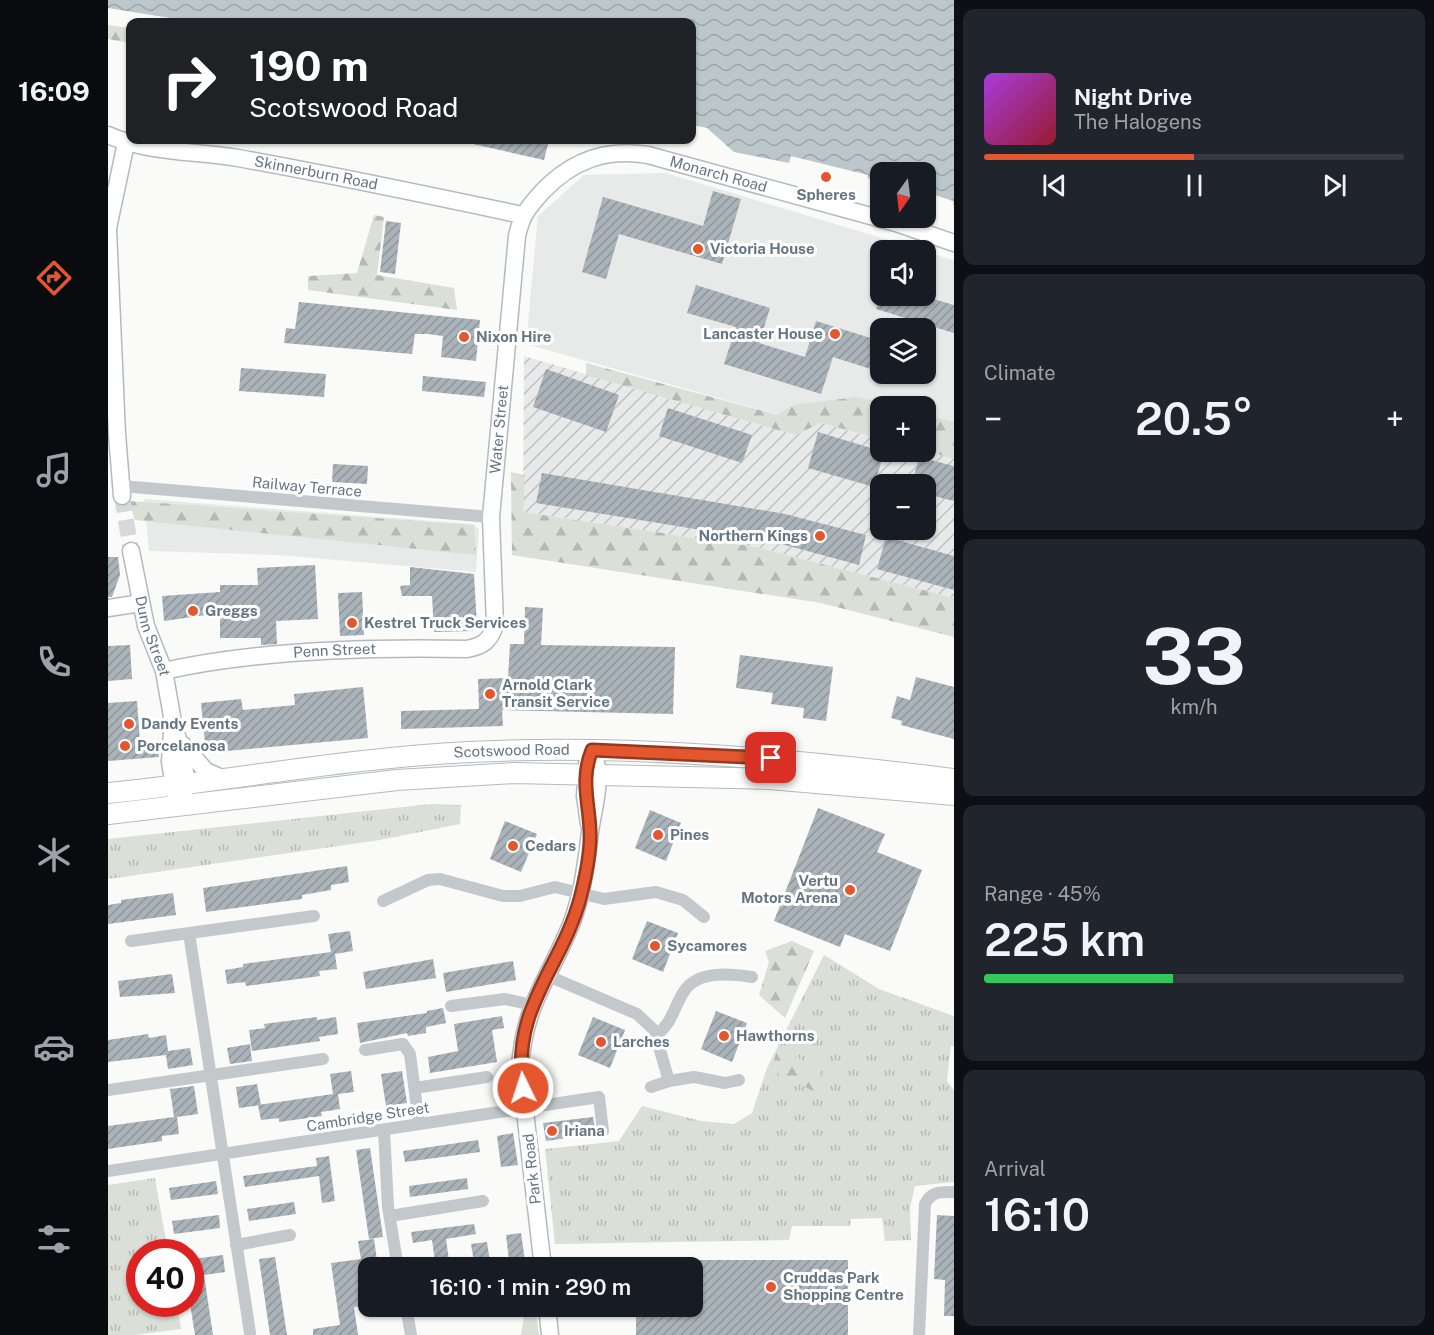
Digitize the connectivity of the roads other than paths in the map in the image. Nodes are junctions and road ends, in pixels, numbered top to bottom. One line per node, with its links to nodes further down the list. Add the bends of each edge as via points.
1 (108, 135): 2 (street, Skinnerburn Road)
2 (126, 143): 5 (street)
3 (133, 144): 4 (street, Skinnerburn Road, via 335,176)
4 (522, 215): 6 (street, Monarch Road, via 570,167 595,156 629,152 678,161); 8 (street, Water Street)
5 (108, 229): 7 (street)
6 (954, 243)
7 (122, 491): 8 (street, Railway Terrace)
8 (491, 517): 12 (street, Water Street)
9 (131, 550): 10 (street, Dunn Street)
10 (141, 603): 11 (street); 13 (street, Dunn Street)
11 (108, 608)
12 (495, 625): 13 (street, Penn Street, via 486,642 467,649 344,651)
13 (164, 671): 14 (street, Dunn Street)
14 (173, 722): 15 (street, Dunn Street); 20 (street, Dunn Street, via 170,762)
15 (179, 741): 19 (street, Dunn Street, via 206,771); 20 (street, Dunn Street)
16 (592, 750): 17 (street, Park Road); 18 (main road, Scotswood Road, via 792,759); 19 (main road, Scotswood Road, via 442,754)
17 (592, 774): 22 (main road, Scotswood Road, via 832,783); 23 (main road, Scotswood Road, via 460,775); 25 (street, Park Road, via 596,807)
18 (954, 779)
19 (226, 780): 20 (main road, Scotswood Road)
20 (179, 786): 21 (main road, Scotswood Road); 23 (street, Dunn Street)
21 (108, 794)
22 (954, 795)
23 (181, 806): 24 (main road, Scotswood Road)
24 (108, 814)
25 (581, 894): 26 (street, via 555,887 503,896 440,879 428,880); 28 (street, via 612,899 656,892 683,900); 31 (street, Park Road)
26 (383, 901)
27 (314, 916): 29 (street)
28 (704, 916)
29 (189, 933): 30 (street); 38 (street)
30 (131, 941)
31 (546, 975): 33 (street, Park Road); 35 (street, via 638,1014)
32 (752, 977): 35 (street, via 705,977 686,988 668,1027)
33 (532, 1005): 34 (street, via 505,999); 45 (street, Park Road, via 520,1060)
34 (451, 1006)
35 (656, 1036): 41 (street)
36 (366, 1050): 43 (street, via 403,1044 410,1054)
37 (323, 1059): 38 (street)
38 (210, 1075): 44 (street); 49 (street)
39 (487, 1077): 43 (street)
40 (739, 1080): 41 (street, via 725,1083 694,1077)
41 (669, 1081): 42 (street)
42 (651, 1087)
43 (415, 1088): 46 (street)
44 (108, 1090)
45 (526, 1108): 46 (street, Cambridge Street); 48 (street, Cambridge Street, via 599,1097); 57 (street, Park Road)
46 (419, 1125): 47 (street, Cambridge Street)
47 (384, 1130): 49 (street, Cambridge Street); 53 (street)
48 (603, 1131)
49 (222, 1154): 50 (street, Cambridge Street); 55 (street)
50 (108, 1172)
51 (954, 1192): 63 (street, via 936,1192 925,1204)
52 (483, 1201): 53 (street)
53 (390, 1216): 56 (street)
54 (290, 1235): 55 (street)
55 (236, 1245): 60 (street)
56 (397, 1257)
57 (542, 1257)
58 (408, 1317): 61 (street)
59 (548, 1317): 62 (street)
60 (250, 1333)
61 (411, 1335)
62 (550, 1335)
63 (919, 1335)

